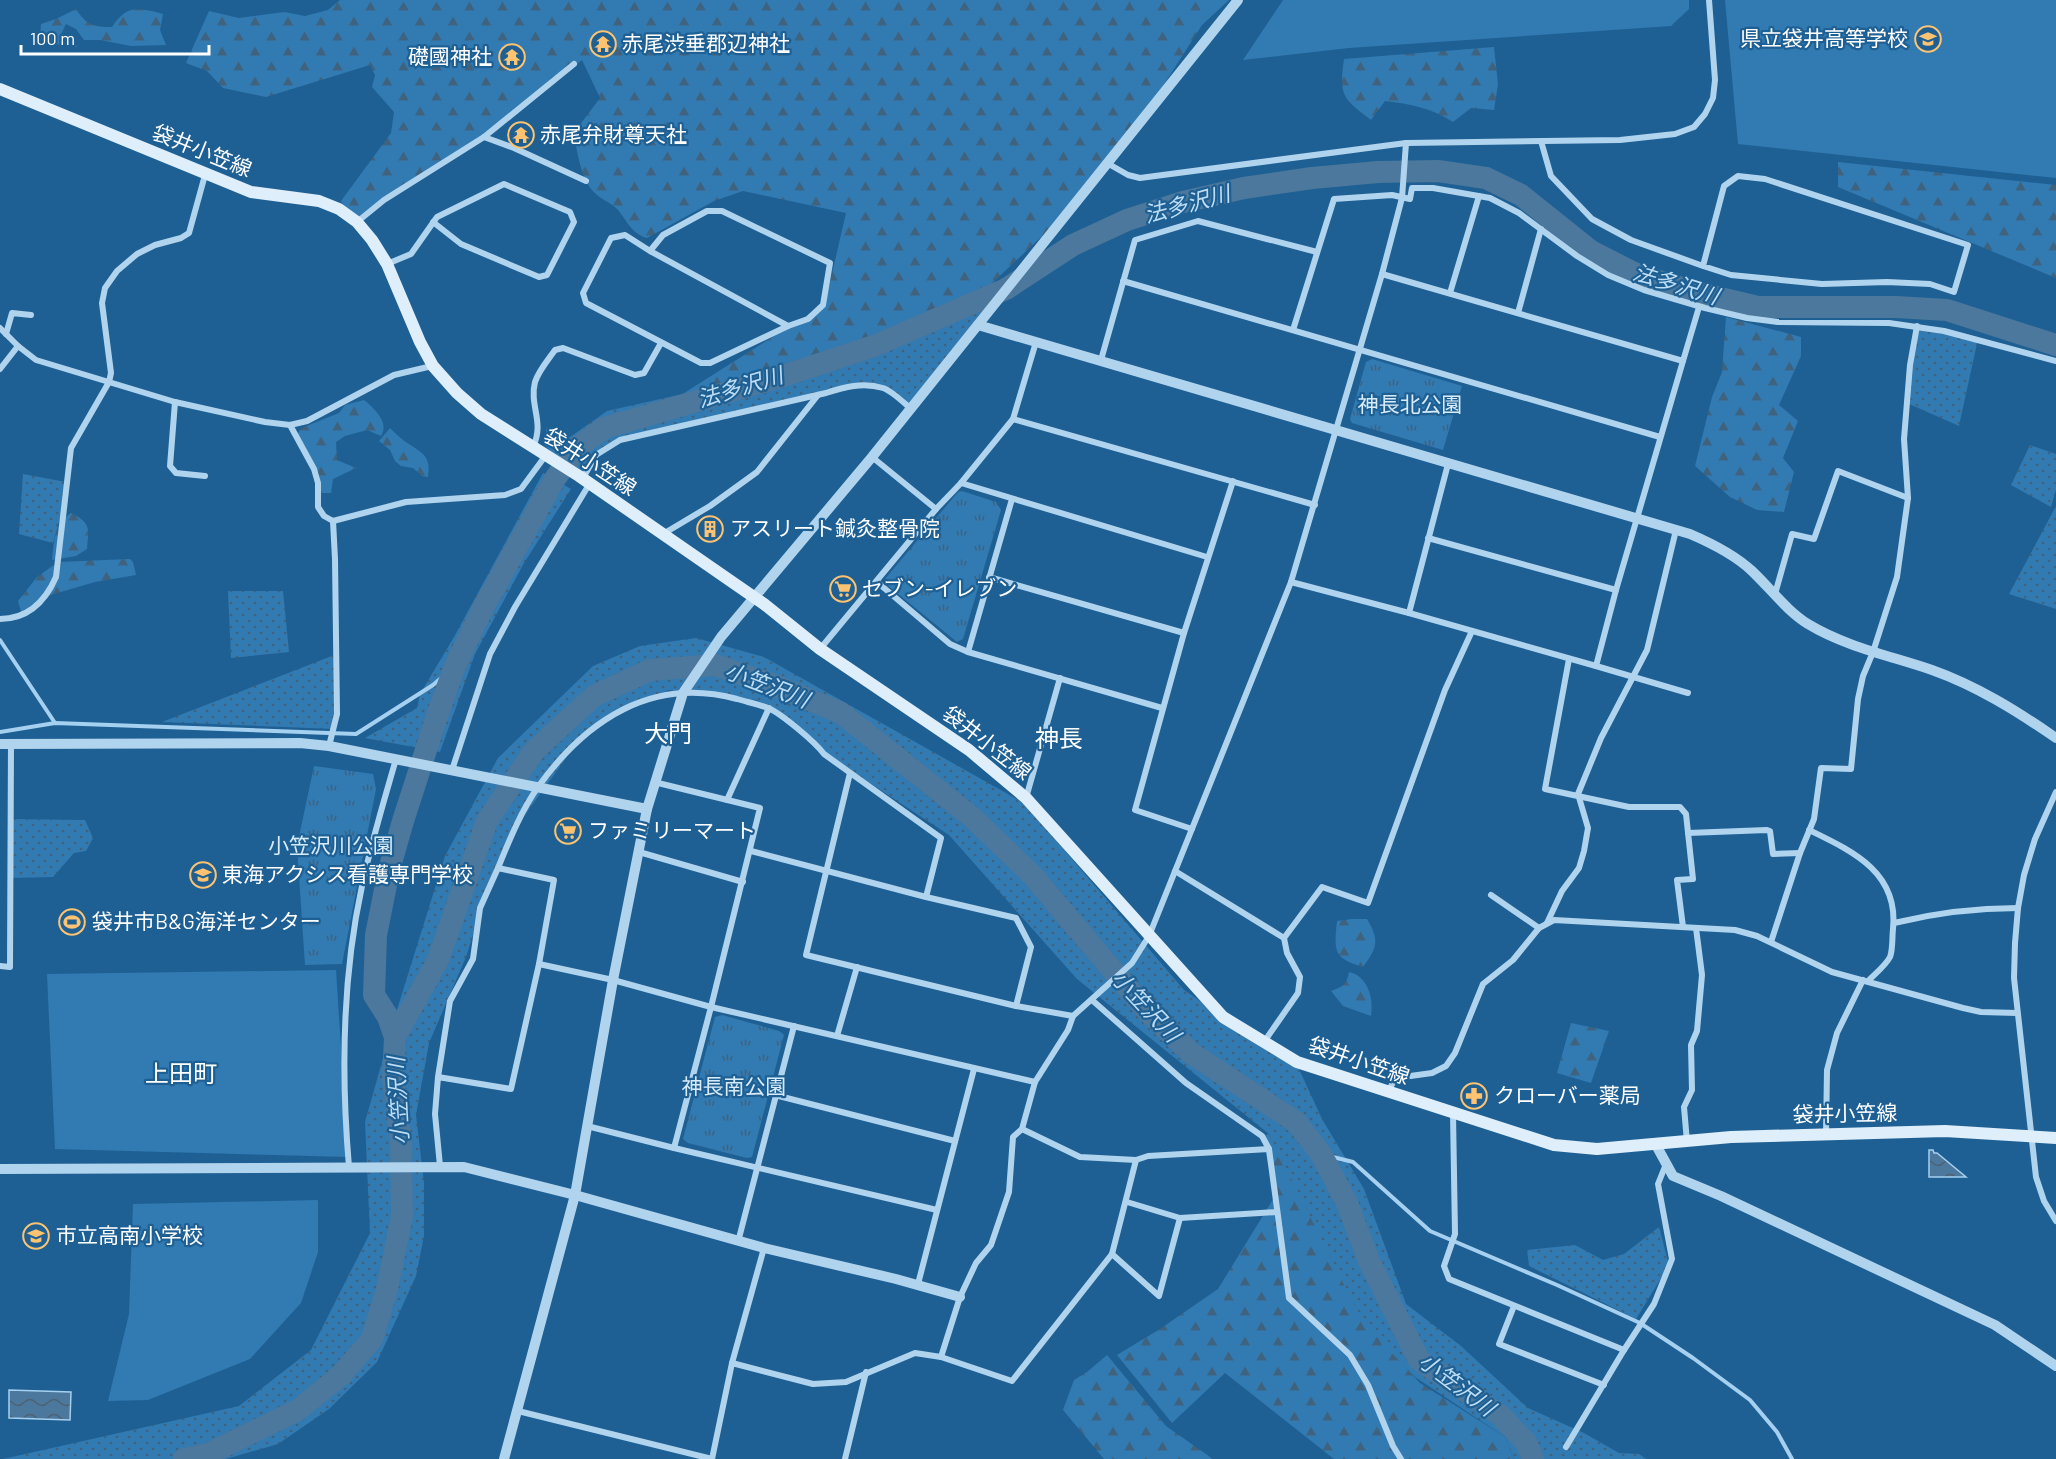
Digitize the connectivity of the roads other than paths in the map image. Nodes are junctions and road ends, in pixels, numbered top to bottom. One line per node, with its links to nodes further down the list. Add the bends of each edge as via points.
1 (1238, 0): 8 (street)
2 (1709, 0): 6 (street, via 1713,98 1694,127 1675,134 1620,140)
3 (574, 64): 5 (street)
4 (0, 89): 9 (main road, 袋井小笠線)
5 (484, 137): 10 (street); 13 (street, via 384,200)
6 (1541, 141): 7 (street); 19 (street, via 1551,176 1592,219 1631,240)
7 (1406, 142): 8 (street, via 1140,178); 12 (street)
8 (1107, 163): 26 (street)
9 (205, 175): 13 (main road, 袋井小笠線, via 251,192 319,201); 41 (street, via 189,233 137,254 105,288 102,303)
10 (586, 181)
11 (1479, 196): 12 (street, via 1412,188 1410,199); 15 (street, via 1519,213); 22 (street)
12 (1402, 198): 17 (street, via 1392,195 1334,199); 20 (street)
13 (357, 222): 18 (main road, 袋井小笠線)
14 (434, 222): 14 (street, via 461,244 539,277 547,275 574,222 570,212 504,184); 18 (street, via 411,254)
15 (1541, 229): 23 (street, via 1608,275); 24 (street)
16 (650, 251): 27 (street); 27 (street, via 663,235 707,211 722,211 830,263 823,305 808,319); 33 (street, via 625,235 611,238 583,293 586,303)
17 (1317, 252): 21 (street, via 1198,221 1135,240); 30 (street)
18 (387, 264): 39 (main road, 袋井小笠線)
19 (1703, 266): 19 (street, via 1731,275 1822,284 1930,284 1954,292 1968,245 1765,179 1738,176 1724,186)
20 (1382, 274): 22 (street); 35 (street)
21 (1123, 281): 30 (street); 36 (street)
22 (1450, 293): 24 (street)
23 (1699, 307): 28 (street, via 1778,322); 37 (street)
24 (1518, 313): 37 (street)
25 (31, 315): 31 (street, via 12,313)
26 (978, 325): 32 (street); 44 (street)
27 (788, 326): 33 (street, via 710,363 700,363)
28 (1917, 326): 38 (street); 57 (street, via 1904,439)
29 (0, 328): 31 (street)
30 (1293, 330): 35 (street)
31 (6, 334): 34 (street)
32 (1036, 342): 36 (street); 45 (street)
33 (661, 343): 49 (street, via 644,373 635,375 563,348 555,350 539,371 535,384 539,427)
34 (18, 346): 40 (street); 41 (street, via 36,360)
35 (1359, 349): 47 (street); 48 (street)
36 (1101, 360): 47 (street)
37 (1683, 361): 48 (street)
38 (2056, 361)
39 (433, 366): 46 (street, via 394,375 307,421); 49 (main road, 袋井小笠線, via 481,414)
40 (0, 369)
41 (109, 382): 43 (street); 74 (street, via 71,448 56,577 49,593 29,612)
42 (818, 395): 44 (street, via 849,386 885,388); 54 (street, via 620,440 596,455); 64 (street, via 757,472)
43 (175, 402): 46 (street); 53 (street, via 170,466 176,473)
44 (911, 409): 51 (street)
45 (1013, 418): 55 (street); 56 (street)
46 (290, 425): 62 (street, via 314,469 318,507)
47 (1336, 430): 52 (street); 59 (street)
48 (1660, 437): 61 (street)
49 (533, 448): 50 (main road, 袋井小笠線)
50 (548, 457): 54 (main road, 袋井小笠線); 62 (street, via 520,489 505,495 406,502)
51 (872, 457): 60 (street); 72 (street)
52 (1448, 464): 61 (street); 65 (street)
53 (205, 476)
54 (584, 479): 64 (main road, 袋井小笠線); 92 (street, via 490,654)
55 (1233, 481): 59 (street); 66 (street)
56 (961, 483): 58 (street); 60 (street)
57 (1908, 498): 71 (street, via 1838,471 1814,539 1792,534); 79 (street, via 1897,577)
58 (1012, 499): 66 (street); 67 (street)
59 (1315, 506): 69 (street)
60 (936, 509): 68 (street)
61 (1636, 518): 63 (street); 70 (street)
62 (333, 520): 90 (street, via 338,714)
63 (1676, 530): 71 (street, via 1714,544 1750,569); 83 (street, via 1647,650)
64 (662, 534): 72 (main road, 袋井小笠線)
65 (1428, 538): 70 (street); 73 (street)
66 (1207, 557): 76 (street)
67 (989, 577): 76 (street); 78 (street)
68 (877, 582): 77 (street); 78 (street, via 950,644)
69 (1291, 582): 73 (street); 101 (street)
70 (1616, 590): 81 (street)
71 (1775, 594): 79 (street, via 1810,625)
72 (755, 599): 77 (main road, 袋井小笠線); 84 (street, via 721,637)
73 (1409, 613): 75 (street)
74 (0, 619)
75 (1472, 631): 80 (street); 120 (street, via 1445,690 1368,903 1322,888)
76 (1184, 633): 87 (street)
77 (820, 649): 97 (main road, 袋井小笠線, via 969,750)
78 (968, 652): 82 (street)
79 (1873, 652): 88 (street, via 1974,687); 102 (street, via 1858,699 1851,769 1821,768)
80 (1569, 658): 81 (street); 98 (street, via 1545,789)
81 (1596, 666): 83 (street)
82 (1060, 678): 87 (street); 97 (street)
83 (1633, 678): 85 (street); 98 (street, via 1600,738)
84 (685, 691): 86 (street); 94 (street); 95 (street, via 649,698 621,709 564,755)
85 (1688, 693)
86 (769, 708): 93 (street); 99 (street)
87 (1162, 708): 101 (street, via 1135,810)
88 (2056, 738)
89 (6, 743): 90 (street); 123 (street, via 10,967)
90 (328, 746): 91 (street)
91 (399, 759): 92 (street); 155 (street, via 362,887 352,946 343,1048 345,1122)
92 (452, 770): 95 (street)
93 (850, 773): 108 (street); 112 (street, via 941,838)
94 (654, 782): 99 (street); 100 (street)
95 (535, 788): 100 (street); 107 (street)
96 (2056, 792): 113 (street, via 2035,839)
97 (1026, 798): 119 (main road, 袋井小笠線)
98 (1579, 798): 103 (street, via 1629,807 1680,807 1686,814); 114 (street, via 1588,828 1584,851 1579,868 1562,891)
99 (727, 800): 104 (street, via 760,808)
100 (647, 809): 105 (street)
101 (1192, 829): 109 (street)
102 (1809, 830): 106 (street); 115 (street, via 1850,850 1870,866 1883,881)
103 (1688, 833): 106 (street, via 1767,830 1773,854); 116 (street, via 1693,879 1677,880)
104 (750, 851): 108 (street); 110 (street)
105 (639, 852): 110 (street); 125 (street)
106 (1800, 853): 121 (street)
107 (498, 868): 122 (street, via 554,880); 136 (street, via 480,908 473,959 450,1001)
108 (826, 871): 112 (street); 124 (street, via 806,954)
109 (1175, 871): 119 (street); 120 (street)
110 (743, 882): 129 (street)
111 (1491, 895): 117 (street)
112 (926, 897): 128 (street, via 1016,918 1031,947)
113 (2018, 908): 115 (street, via 1927,915); 130 (street, via 2014,978)
114 (1547, 923): 116 (street, via 1554,920); 117 (street)
115 (1894, 923): 126 (street, via 1890,957)
116 (1683, 927): 118 (street)
117 (1539, 928): 138 (street, via 1513,960 1483,984 1446,1066 1432,1073 1396,1078)
118 (1696, 928): 121 (street, via 1735,930); 147 (street, via 1702,975 1697,1031 1691,1045 1692,1090 1684,1107)
119 (1149, 936): 127 (street, via 1132,963); 134 (main road, 袋井小笠線, via 1223,1017)
120 (1284, 938): 134 (street, via 1300,977 1298,993)
121 (1771, 942): 126 (street, via 1832,972)
122 (539, 964): 125 (street); 136 (street, via 511,1089)
123 (0, 966)
124 (856, 967): 128 (street); 133 (street)
125 (613, 981): 129 (street); 141 (street)
126 (1866, 981): 130 (street, via 1981,1012); 143 (street, via 1837,1033 1827,1070)
127 (1093, 999): 131 (street); 150 (street, via 1186,1083 1262,1136)
128 (1016, 1006): 131 (street)
129 (711, 1007): 132 (street); 149 (street)
130 (2017, 1012): 144 (street)
131 (1073, 1016): 137 (street)
132 (794, 1026): 133 (street); 139 (street)
133 (837, 1036): 135 (street)
134 (1263, 1042): 138 (main road, 袋井小笠線, via 1298,1062)
135 (974, 1069): 137 (street); 146 (street)
136 (438, 1077): 153 (street, via 435,1114)
137 (1035, 1082): 142 (street)
138 (1388, 1092): 140 (main road, 袋井小笠線)
139 (776, 1095): 146 (street); 154 (street)
140 (1454, 1114): 148 (main road, 袋井小笠線, via 1554,1145 1597,1149); 168 (street, via 1455,1234 1444,1266 1449,1279)
141 (587, 1126): 149 (street); 157 (street)
142 (1022, 1129): 151 (street, via 1080,1157); 167 (street, via 1013,1137 1009,1192 991,1245 976,1263)
143 (1826, 1134): 144 (main road, 袋井小笠線, via 1945,1131); 147 (main road, 袋井小笠線)
144 (2032, 1136): 145 (main road, 袋井小笠線); 162 (street, via 2036,1178)
145 (2056, 1138)
146 (955, 1141): 159 (street)
147 (1687, 1142): 148 (main road, 袋井小笠線)
148 (1656, 1145): 152 (street)
149 (674, 1148): 154 (street)
150 (1269, 1149): 151 (street); 160 (street)
151 (1136, 1160): 158 (street)
152 (1666, 1164): 169 (street, via 1658,1194 1672,1259 1654,1304); 172 (street, via 1673,1176 1995,1325)
153 (440, 1166): 155 (street); 157 (street, via 464,1167)
154 (758, 1166): 159 (street); 163 (street)
155 (352, 1167): 156 (street)
156 (0, 1169)
157 (575, 1195): 163 (street); 175 (street)
158 (1127, 1202): 161 (street); 165 (street)
159 (937, 1210): 166 (street)
160 (1277, 1212): 161 (street); 180 (street, via 1289,1298 1350,1355)
161 (1180, 1218): 165 (street, via 1159,1296)
162 (2056, 1221)
163 (738, 1242): 164 (street)
164 (764, 1248): 166 (street); 171 (street)
165 (1112, 1254): 170 (street, via 1012,1381)
166 (918, 1284): 167 (street)
167 (960, 1297): 170 (street)
168 (1514, 1306): 169 (street); 174 (street, via 1499,1344)
169 (1624, 1350): 174 (street)
170 (941, 1357): 173 (street, via 915,1353)
171 (732, 1363): 173 (street, via 813,1384 846,1382); 178 (street)
172 (2056, 1366)
173 (866, 1372): 179 (street)
174 (1604, 1385): 176 (street)
175 (518, 1411): 177 (street); 178 (street)
176 (1566, 1447)
177 (504, 1459)
178 (712, 1459)
179 (845, 1459)
180 (1401, 1459)

